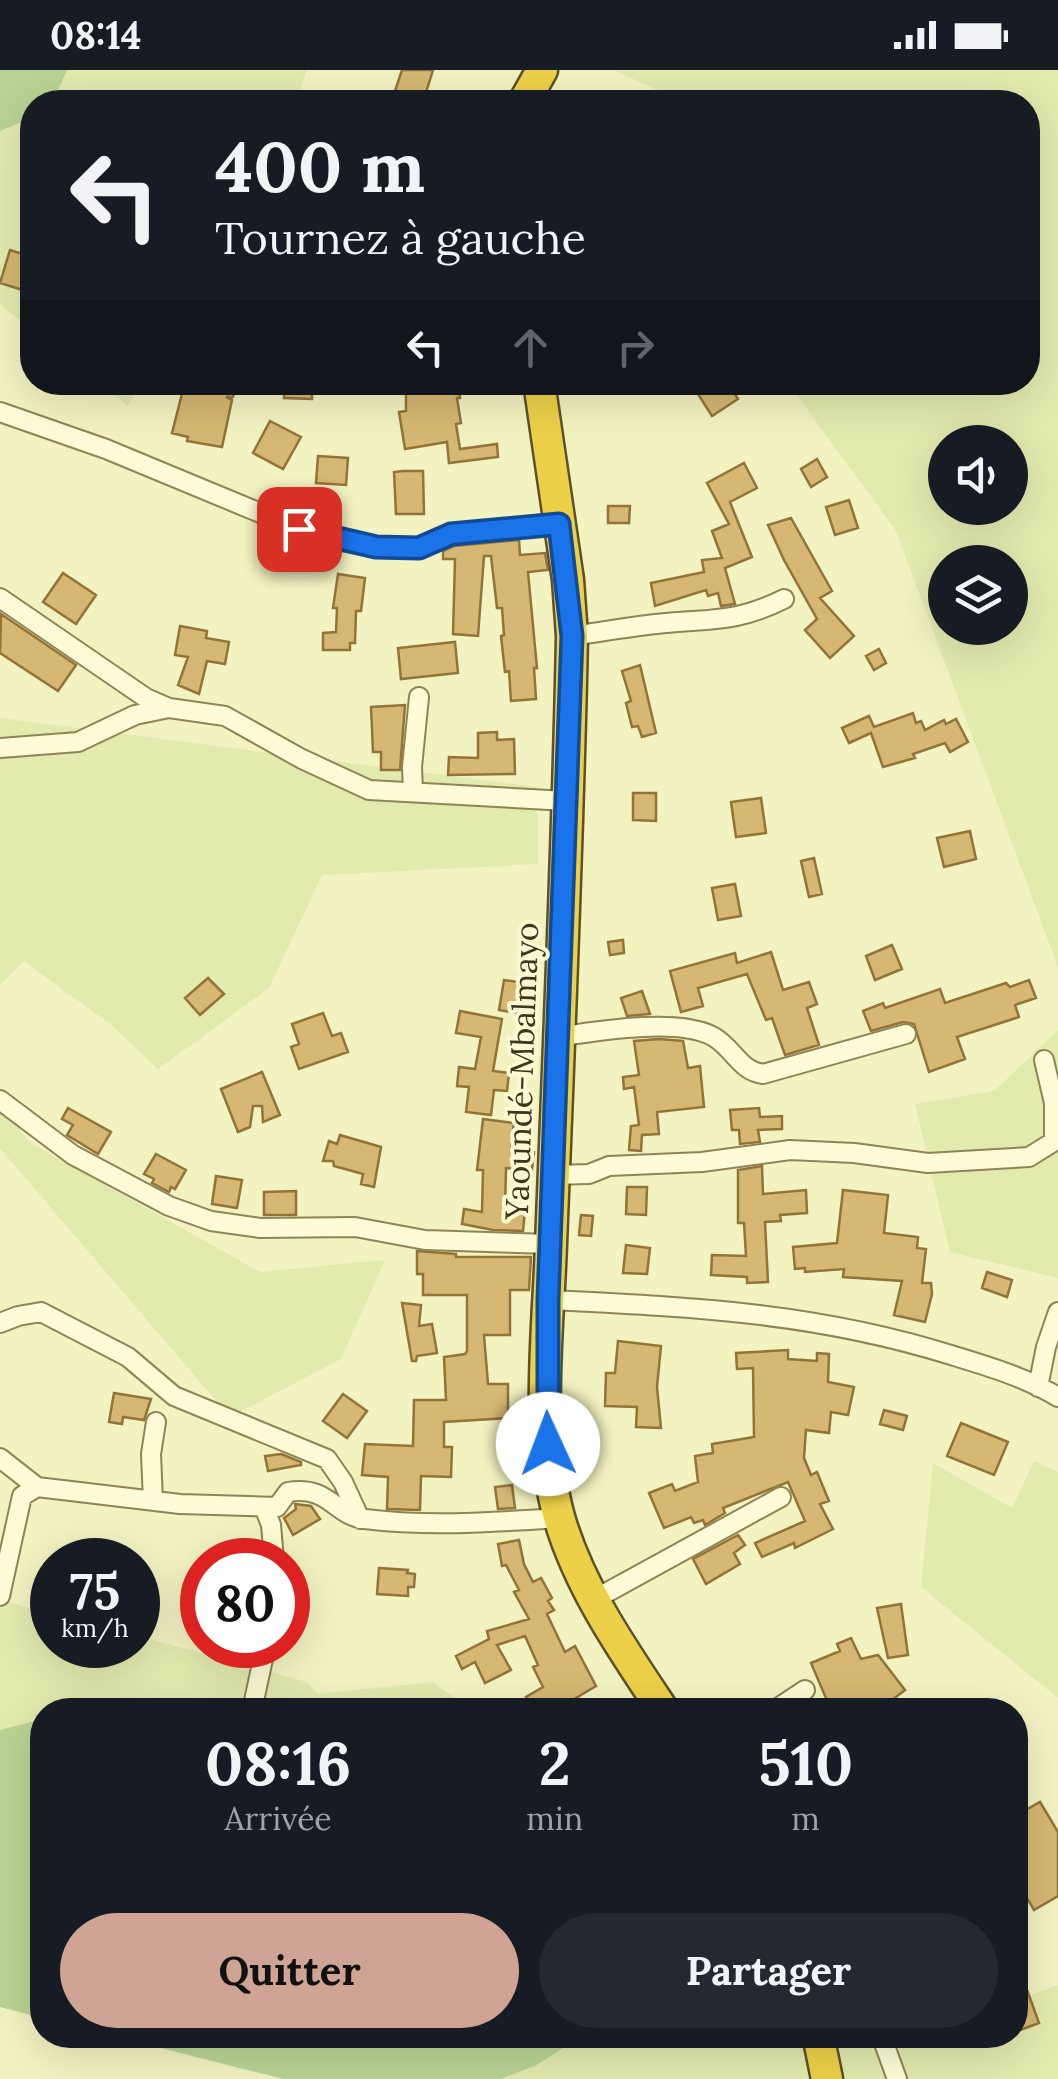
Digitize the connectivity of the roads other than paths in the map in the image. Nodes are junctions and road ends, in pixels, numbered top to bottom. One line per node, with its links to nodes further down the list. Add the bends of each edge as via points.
1 (539, 395): 3 (highway, Yaoundé-Mbalmayo)
2 (0, 412): 3 (street, via 341,540 419,548 451,534)
3 (559, 524): 6 (highway, Yaoundé-Mbalmayo)
4 (0, 598): 8 (street)
5 (784, 599): 6 (street, via 724,621)
6 (572, 636): 11 (highway, Yaoundé-Mbalmayo)
7 (419, 697): 10 (street)
8 (169, 708): 9 (street, via 135,715 78,742); 10 (street, via 225,716 369,790)
9 (0, 748)
10 (413, 792): 11 (street)
11 (567, 801): 13 (highway, Yaoundé-Mbalmayo)
12 (906, 1034): 13 (street, via 764,1074 746,1069 712,1036 691,1030 608,1029)
13 (557, 1037): 17 (highway, Yaoundé-Mbalmayo)
14 (1044, 1060): 16 (street)
15 (0, 1100): 18 (street, via 72,1154 211,1221)
16 (1056, 1140): 17 (street, via 1015,1158 928,1163 790,1150)
17 (552, 1175): 18 (highway, Yaoundé-Mbalmayo)
18 (552, 1244): 19 (highway, Yaoundé-Mbalmayo)
19 (548, 1300): 22 (street, via 801,1318 892,1336); 30 (highway, Yaoundé-Mbalmayo, via 546,1413)
20 (1058, 1312): 22 (street)
21 (0, 1323): 31 (street, via 41,1312 128,1356 174,1396 327,1458)
22 (1038, 1387): 23 (street)
23 (1058, 1397)
24 (156, 1422): 28 (street)
25 (0, 1458): 26 (street)
26 (37, 1487): 28 (street); 33 (street, via 22,1496)
27 (782, 1497): 34 (street)
28 (153, 1501): 29 (street)
29 (264, 1507): 31 (street, via 277,1507 288,1492 309,1489); 32 (street)
30 (560, 1518): 31 (street, via 442,1526); 34 (highway, Yaoundé-Mbalmayo)
31 (361, 1519)
32 (273, 1538)
33 (0, 1596)
34 (595, 1599): 38 (highway, Yaoundé-Mbalmayo)
35 (261, 1668): 37 (street)
36 (806, 1690): 39 (street)
37 (255, 1698)
38 (656, 1698)
39 (794, 1698)
40 (821, 2048): 42 (highway)
41 (886, 2048): 43 (street)
42 (827, 2079)
43 (897, 2079)

